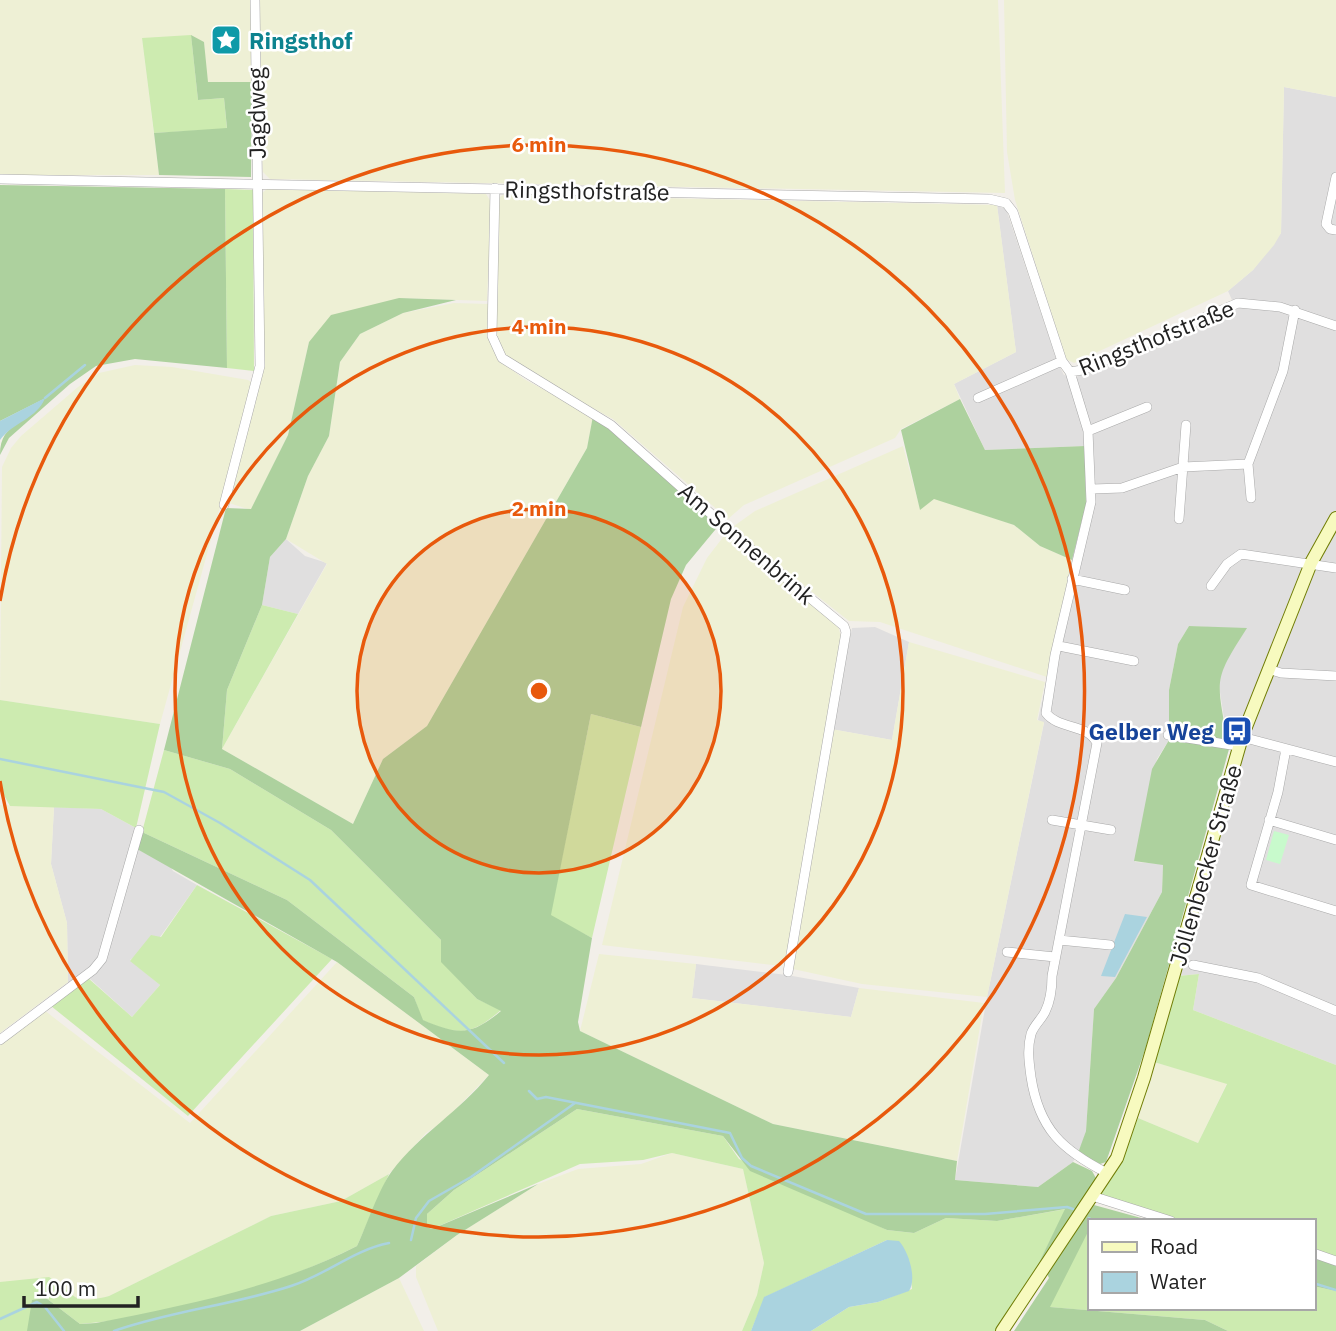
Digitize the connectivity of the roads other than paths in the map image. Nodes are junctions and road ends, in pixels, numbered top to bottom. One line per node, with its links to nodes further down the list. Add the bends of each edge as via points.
1 (255, 0): 4 (street, Jagdweg)
2 (1336, 177): 6 (street, via 1326,224)
3 (0, 179): 4 (street, Ringsthofstraße)
4 (258, 184): 5 (street, Ringsthofstraße); 19 (street, Jagdweg, via 260,366)
5 (495, 188): 9 (street, Ringsthofstraße, via 999,201 1013,212); 47 (street, Am Sonnenbrink, via 492,336 502,358 611,425 844,625)
6 (1336, 230)
7 (1295, 310): 8 (street, Ringsthofstraße); 10 (street, Ringsthofstraße, via 1238,303); 15 (street, via 1283,371)
8 (1336, 326)
9 (1062, 361): 10 (street, Ringsthofstraße); 11 (street, Ringsthofstraße)
10 (1070, 372): 14 (street)
11 (978, 398)
12 (1147, 407): 14 (street)
13 (1186, 425): 16 (street)
14 (1088, 431): 17 (street)
15 (1248, 464): 16 (street); 18 (street)
16 (1183, 467): 17 (street, via 1122,488); 20 (street)
17 (1092, 489): 24 (street)
18 (1251, 498)
19 (224, 505)
20 (1180, 519)
21 (1336, 519): 22 (main road, Jöllenbecker Straße)
22 (1311, 563): 23 (street); 25 (street, via 1241,554); 29 (main road, Jöllenbecker Straße)
23 (1336, 568)
24 (1072, 579): 26 (street); 27 (street)
25 (1211, 586)
26 (1125, 590)
27 (1059, 646): 28 (street); 37 (street, via 1046,713 1052,721 1087,731 1097,743)
28 (1134, 661)
29 (1268, 668): 30 (street); 32 (main road, Jöllenbecker Straße)
30 (1336, 676)
31 (1168, 735): 32 (street)
32 (1240, 741): 33 (street); 50 (main road, Jöllenbecker Straße, via 1144,1079)
33 (1286, 749): 34 (street); 36 (street)
34 (1336, 762)
35 (1052, 820): 37 (street)
36 (1269, 820): 40 (street); 41 (street, via 1251,885)
37 (1081, 825): 39 (street); 42 (street)
38 (139, 830): 49 (street, via 102,959)
39 (1111, 830)
40 (1336, 840)
41 (1336, 911)
42 (1059, 940): 43 (street); 45 (street)
43 (1110, 945)
44 (1007, 952): 45 (street)
45 (1055, 957): 50 (street, via 1052,994 1029,1042 1034,1093 1058,1141 1079,1159)
46 (1193, 965): 48 (street, via 1258,978)
47 (788, 972)
48 (1336, 1011)
49 (0, 1040)
50 (1107, 1173): 51 (main road, Jöllenbecker Straße)
51 (1092, 1196): 52 (street); 55 (main road, Jöllenbecker Straße)
52 (1165, 1219)
53 (1315, 1254): 54 (street)
54 (1336, 1261)
55 (1002, 1331)

